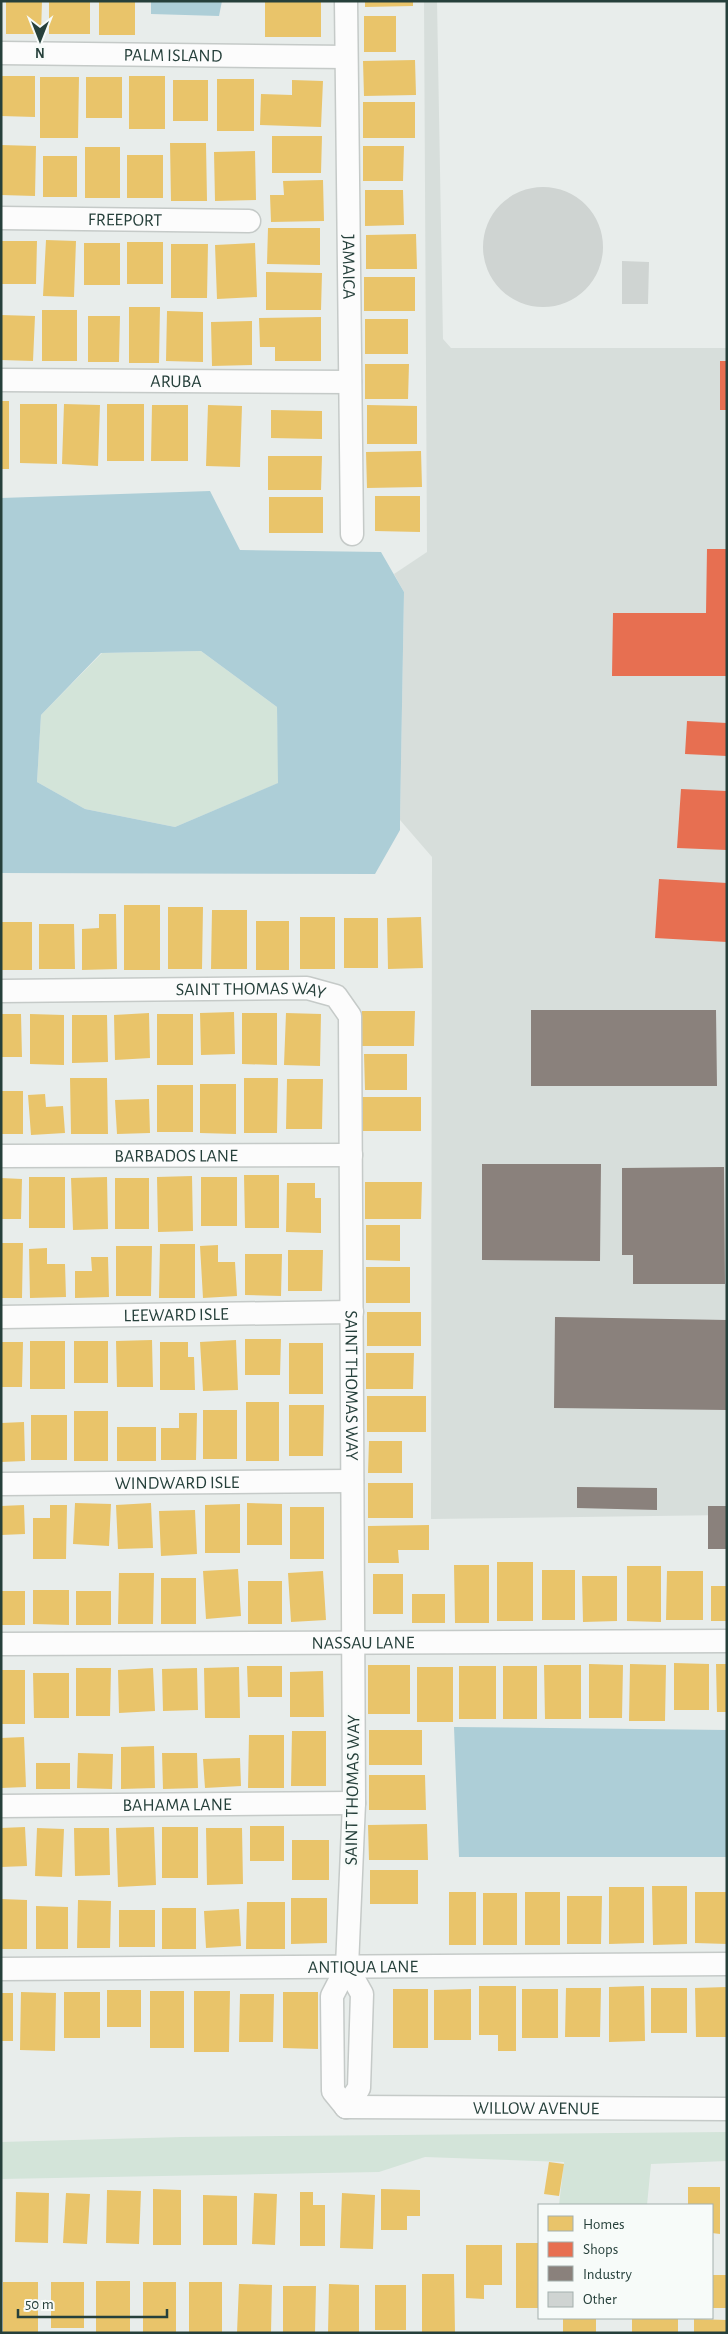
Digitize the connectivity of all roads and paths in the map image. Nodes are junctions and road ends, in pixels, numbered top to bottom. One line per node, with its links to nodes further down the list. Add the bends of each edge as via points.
1 (346, 1): 3 (street, JAMAICA)
2 (1, 53): 3 (street, PALM ISLAND)
3 (346, 58): 7 (street, JAMAICA)
4 (1, 218): 5 (street, FREEPORT)
5 (249, 221)
6 (1, 380): 7 (street, ARUBA)
7 (350, 382): 8 (street, JAMAICA)
8 (352, 534)
9 (1, 991): 10 (street, SAINT THOMAS WAY, via 307,988 336,996 350,1016)
10 (351, 1155): 11 (street, BARBADOS LANE); 12 (street, SAINT THOMAS WAY)
11 (1, 1156)
12 (352, 1312): 13 (street, LEEWARD ISLE); 14 (street, SAINT THOMAS WAY)
13 (1, 1317)
14 (352, 1481): 15 (street, WINDWARD ISLE); 17 (street, SAINT THOMAS WAY)
15 (1, 1484)
16 (727, 1641): 17 (street, NASSAU LANE)
17 (353, 1643): 18 (street, NASSAU LANE); 19 (street, SAINT THOMAS WAY)
18 (1, 1644)
19 (354, 1803): 20 (street, BAHAMA LANE); 22 (street, SAINT THOMAS WAY)
20 (1, 1806)
21 (727, 1964): 22 (street, ANTIQUA LANE)
22 (347, 1968): 23 (street, ANTIQUA LANE); 24 (street, WILLOW AVENUE, via 362,1994 359,2088 346,2107)
23 (1, 1969)
24 (727, 2109)

